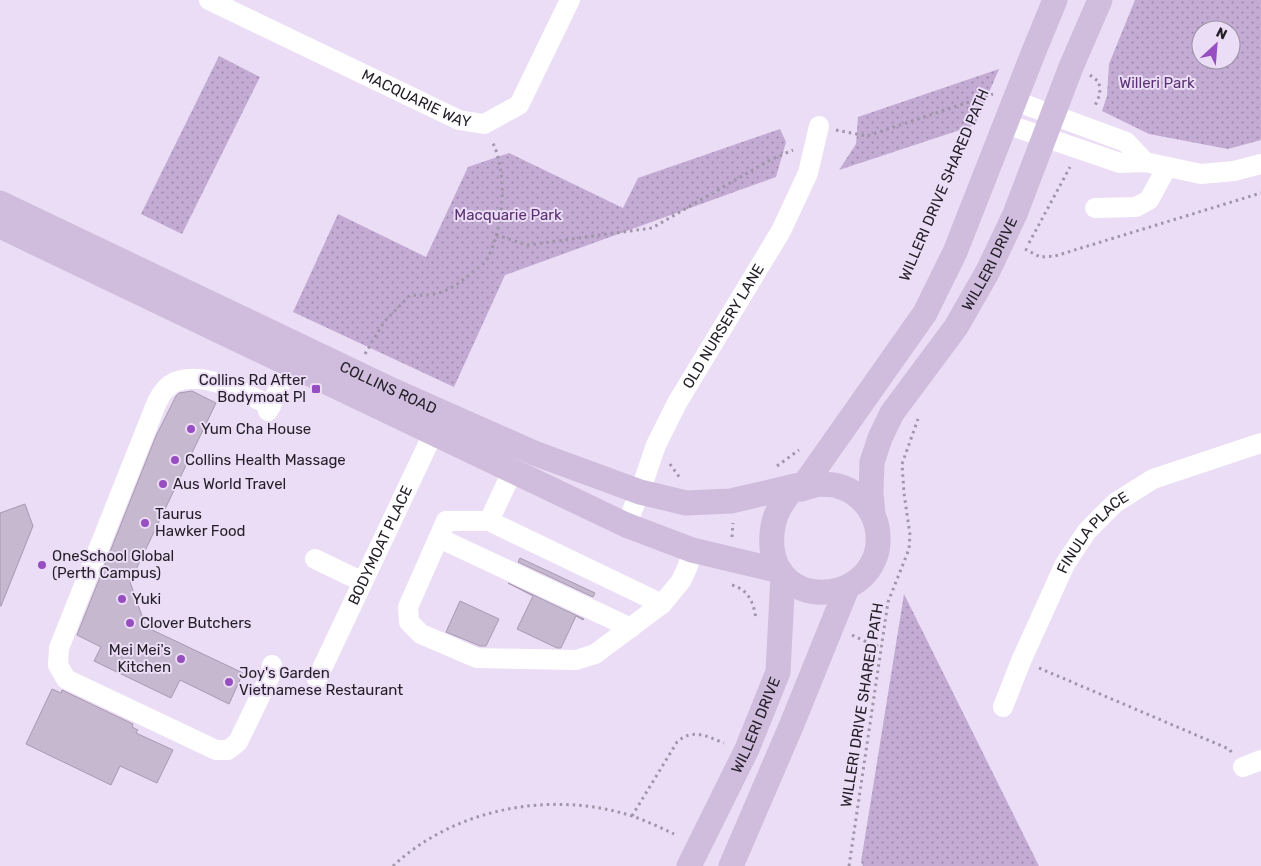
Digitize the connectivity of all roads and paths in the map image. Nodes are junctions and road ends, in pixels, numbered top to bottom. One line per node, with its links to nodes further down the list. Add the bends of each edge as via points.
1 (209, 0): 8 (street, MACQUARIE WAY, via 459,120)
2 (570, 0): 8 (street, MACQUARIE WAY, via 519,105)
3 (1056, 0): 6 (main road, WILLERI DRIVE)
4 (1100, 0): 11 (main road, WILLERI DRIVE)
5 (1086, 72): 7 (path, via 1099,82 1100,94)
6 (1000, 99): 9 (main road, WILLERI DRIVE); 10 (path, via 867,136); 11 (street)
7 (1094, 109)
8 (484, 124): 20 (path, via 498,153 503,191)
9 (1006, 124): 11 (street); 32 (main road, WILLERI DRIVE, via 955,252 925,314)
10 (819, 126): 20 (path, via 797,148 770,160 652,228 528,245); 33 (street, OLD NURSERY LANE, via 808,173 795,203 677,403 656,445)
11 (1050, 126): 12 (street); 13 (street, via 1126,142); 35 (main road, WILLERI DRIVE, via 988,271 956,327 892,412 880,438 872,462)
12 (1080, 150): 13 (street, via 1120,162); 21 (path)
13 (1145, 162): 15 (street)
14 (1261, 164): 15 (street, via 1201,174)
15 (1167, 167): 18 (street, via 1149,200 1136,207)
16 (1261, 193): 21 (path, via 1055,256 1040,257)
17 (0, 203): 23 (main road, COLLINS ROAD)
18 (1095, 208)
19 (0, 226): 23 (main road, COLLINS ROAD)
20 (496, 235): 24 (path, via 486,261 453,288 426,296 410,294 384,322)
21 (1025, 249): 22 (path)
22 (1021, 257)
23 (294, 355): 26 (main road, COLLINS ROAD); 50 (street, via 270,408 216,381 188,379 174,382 164,390 59,648 58,665 66,679 216,750 228,750 238,742 269,678)
24 (362, 358)
25 (919, 416): 60 (path, WILLERI DRIVE SHARED PATH, via 902,464 909,550 888,602)
26 (438, 423): 28 (main road, COLLINS ROAD); 31 (main road, COLLINS ROAD); 43 (street, BODYMOAT PLACE)
27 (1261, 443): 49 (street, FINULA PLACE, via 1153,479 1115,502 1087,531 1066,564)
28 (523, 448): 31 (street); 33 (main road, COLLINS ROAD)
29 (800, 450): 30 (path)
30 (769, 470)
31 (512, 471): 36 (street); 37 (main road, COLLINS ROAD)
32 (798, 488): 33 (main road, COLLINS ROAD, via 731,501 686,503); 35 (main road, WILLERI DRIVE, via 819,484 838,486 853,492); 42 (main road, WILLERI DRIVE, via 778,508 772,529 773,555)
33 (640, 492): 37 (street, OLD NURSERY LANE)
34 (734, 515): 39 (path)
35 (873, 515): 45 (main road, WILLERI DRIVE, via 879,542 874,561 867,573)
36 (489, 521): 38 (street, via 446,521); 46 (street)
37 (626, 525): 40 (main road, COLLINS ROAD)
38 (439, 538): 48 (street); 48 (street, via 408,607 409,622 421,634 477,658 576,660 595,654)
39 (731, 543)
40 (692, 550): 42 (main road, COLLINS ROAD); 46 (street, via 681,581)
41 (315, 559): 43 (street)
42 (782, 573): 45 (main road, WILLERI DRIVE, via 792,583 810,591 829,593); 58 (main road, WILLERI DRIVE, via 778,672 747,749)
43 (363, 582): 51 (street, BODYMOAT PLACE)
44 (728, 584): 47 (path, via 740,587 748,595)
45 (848, 588): 59 (main road, WILLERI DRIVE)
46 (662, 604): 48 (street)
47 (757, 625)
48 (631, 628)
49 (1021, 661): 52 (street, FINULA PLACE); 54 (path, via 1229,749)
50 (272, 665)
51 (317, 679)
52 (1004, 707)
53 (721, 750): 55 (path, via 724,743 707,736 685,735 677,742)
54 (1252, 764)
55 (632, 816): 56 (path); 57 (path, via 569,806 538,805 498,810 465,820 431,837)
56 (674, 834)
57 (393, 866)
58 (689, 866)
59 (730, 866)
60 (849, 866)

